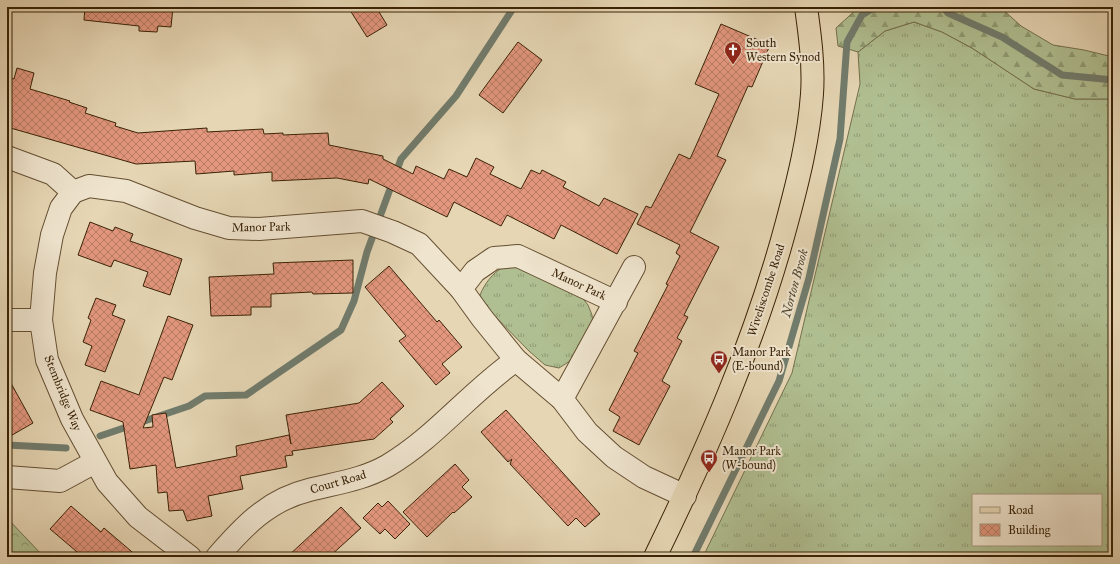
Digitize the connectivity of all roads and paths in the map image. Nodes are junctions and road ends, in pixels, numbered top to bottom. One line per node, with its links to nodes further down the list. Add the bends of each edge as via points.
1 (806, 7): 13 (main road, Wiveliscombe Road, via 812,61 812,95 793,200 780,249 747,349)
2 (7, 157): 3 (street, via 54,174)
3 (73, 192): 5 (street, Manor Park, via 89,186 126,191 195,218 229,228 259,229 362,221 419,244); 8 (street, Stembridge Way, via 61,208 52,235 45,274)
4 (634, 267): 6 (street, Manor Park)
5 (461, 289): 6 (street, Manor Park, via 475,271 494,258 518,256); 9 (street, Manor Park)
6 (616, 302): 10 (street, Manor Park)
7 (7, 320): 8 (street)
8 (42, 320): 11 (street, Stembridge Way, via 47,360 72,419)
9 (516, 360): 10 (street, Manor Park); 15 (street, Court Road, via 476,391 415,447 386,466 358,479 307,490 275,504 242,528)
10 (562, 399): 13 (street, Manor Park, via 587,432 614,457 644,477)
11 (95, 462): 12 (street, via 60,481); 14 (street, Stembridge Way, via 107,482 138,517)
12 (7, 477)
13 (685, 496): 16 (main road, Wiveliscombe Road)
14 (190, 557)
15 (217, 557)
16 (655, 557)

